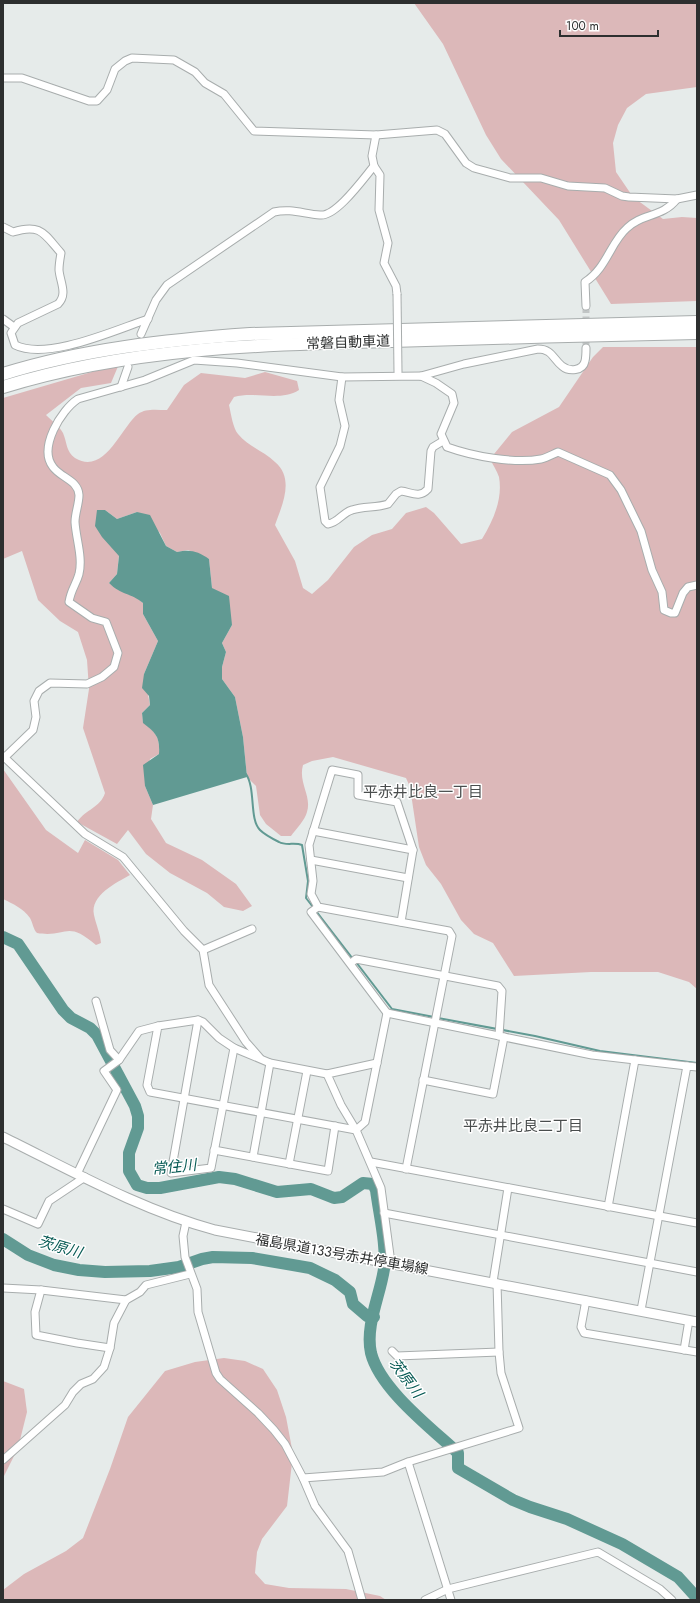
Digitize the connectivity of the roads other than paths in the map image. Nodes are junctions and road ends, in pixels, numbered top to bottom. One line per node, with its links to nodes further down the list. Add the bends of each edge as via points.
1 (3, 78): 2 (street, via 22,78 89,101 97,101 104,96 115,69 125,61 132,58 174,60 196,72 205,83 224,94 254,132)
2 (376, 135): 3 (street, via 372,156); 5 (street, via 437,130 450,140 466,163 474,168 502,176 541,178 568,186 605,188 622,196)
3 (374, 166): 9 (street, via 333,212 321,215 291,210 274,212 167,285 156,300); 17 (street, bridge, via 380,175 379,210 388,236 384,263 396,286)
4 (697, 195): 5 (street)
5 (677, 199): 7 (street, via 665,211 640,220 625,229 598,271 585,282)
6 (3, 227): 11 (street, via 13,232 26,228 38,230 61,253 59,265 62,300)
7 (586, 306)
8 (3, 319): 11 (street)
9 (148, 319): 11 (street, via 67,346 50,349 28,349 15,345 11,333); 13 (street)
10 (697, 322): 16 (highway, 常磐自動車道, via 250,334 196,338 121,347)
11 (14, 327)
12 (697, 333): 20 (highway, 常磐自動車道, via 320,343 201,349 67,369)
13 (141, 334)
14 (586, 348): 18 (street, via 585,362 582,367 575,370 562,366 544,349 538,349 464,364)
15 (128, 367): 21 (street)
16 (3, 374)
17 (398, 374): 18 (street); 19 (street)
18 (421, 376): 22 (street, via 452,394 454,403 441,434)
19 (342, 377): 21 (street, via 194,360); 22 (street, via 339,400 344,426 340,446 320,487 328,524 336,522 343,514 352,510 388,504 401,491 415,495 424,493 428,489 431,451)
20 (3, 387)
21 (121, 387): 24 (street, via 72,403 61,415 53,430 48,457 52,467 73,482 79,496 75,522 79,574 71,590 69,602 92,618 106,622 118,653 114,667 102,677 87,684 50,683 39,691 34,701 36,717 33,730)
22 (443, 441): 23 (street, via 447,447 462,452 512,460 542,459 558,452 610,475 621,490 642,531 652,570 662,592 664,610 676,613 683,593 688,587)
23 (697, 585)
24 (3, 757): 32 (street, via 85,834 123,857 184,931)
25 (313, 831): 26 (street); 26 (street, via 332,770 358,775 358,795 397,802); 27 (street, via 309,845)
26 (413, 850): 28 (street)
27 (311, 860): 28 (street); 29 (street, via 313,881 310,894)
28 (408, 878): 30 (street)
29 (316, 909): 30 (street); 33 (street, via 311,912)
30 (401, 922): 34 (street, via 449,932 452,936)
31 (252, 929): 32 (street)
32 (203, 950): 42 (street, via 209,985 246,1042)
33 (353, 961): 34 (street); 36 (street)
34 (444, 976): 37 (street); 40 (street, via 498,986 502,991)
35 (96, 1002): 44 (street, via 110,1050)
36 (387, 1013): 37 (street); 46 (street)
37 (435, 1019): 40 (street); 51 (street)
38 (198, 1020): 39 (street); 41 (street); 52 (street)
39 (158, 1026): 44 (street, via 139,1031); 52 (street, via 147,1085 150,1092)
40 (500, 1033): 43 (street, via 592,1055); 51 (street, via 493,1094)
41 (234, 1048): 42 (street); 53 (street)
42 (262, 1060): 45 (street)
43 (634, 1060): 47 (street); 66 (street)
44 (117, 1062): 64 (street, via 104,1071 117,1090)
45 (270, 1063): 49 (street); 54 (street)
46 (377, 1063): 50 (street); 57 (street, via 365,1122)
47 (687, 1066): 48 (street); 69 (street)
48 (697, 1067)
49 (307, 1071): 50 (street); 55 (street)
50 (327, 1074): 57 (street)
51 (423, 1080): 63 (street)
52 (185, 1098): 53 (street); 59 (street, via 171,1173 211,1168)
53 (223, 1104): 54 (street); 59 (street)
54 (261, 1112): 55 (street); 60 (street)
55 (298, 1119): 56 (street); 62 (street)
56 (335, 1126): 57 (street); 62 (street, via 328,1171)
57 (356, 1130): 61 (street)
58 (3, 1137): 64 (main road, 福島県道133号赤井停車場線)
59 (214, 1150): 60 (street)
60 (253, 1157): 62 (street)
61 (371, 1162): 63 (street); 68 (street, via 381,1188)
62 (289, 1164)
63 (406, 1169): 65 (street)
64 (81, 1176): 67 (street, via 49,1201 38,1224); 70 (main road, 福島県道133号赤井停車場線)
65 (508, 1188): 66 (street); 72 (street)
66 (608, 1207): 69 (street)
67 (3, 1209)
68 (384, 1214): 72 (street); 73 (street)
69 (659, 1216): 71 (street); 74 (street)
70 (186, 1222): 73 (main road, 福島県道133号赤井停車場線, via 276,1243); 76 (street, via 183,1236)
71 (697, 1223)
72 (501, 1235): 74 (street); 77 (street)
73 (387, 1262): 77 (main road, 福島県道133号赤井停車場線)
74 (650, 1263): 75 (street); 82 (street)
75 (697, 1272)
76 (190, 1273): 80 (street, via 146,1285); 91 (street, via 197,1288 198,1312 216,1373 274,1430 285,1444)
77 (495, 1282): 81 (main road, 福島県道133号赤井停車場線); 87 (street)
78 (3, 1288): 79 (street)
79 (41, 1290): 80 (street); 84 (street, via 35,1312 36,1335)
80 (126, 1300): 84 (street, via 114,1324)
81 (586, 1300): 82 (main road, 福島県道133号赤井停車場線); 85 (street, via 581,1327 584,1332)
82 (640, 1310): 83 (main road, 福島県道133号赤井停車場線)
83 (693, 1321): 85 (street)
84 (110, 1348): 89 (street, via 104,1367 93,1379 81,1384 72,1392 66,1405)
85 (684, 1350): 88 (street)
86 (392, 1351): 87 (street, via 397,1356)
87 (498, 1352): 90 (street, via 519,1428)
88 (697, 1352)
89 (3, 1460)
90 (408, 1462): 91 (street, via 383,1472); 92 (street)
91 (303, 1478): 93 (street, via 318,1511 348,1551)
92 (448, 1589): 94 (street); 95 (street); 96 (street, via 598,1552 660,1589)
93 (362, 1600)
94 (425, 1600)
95 (451, 1600)
96 (672, 1600)

